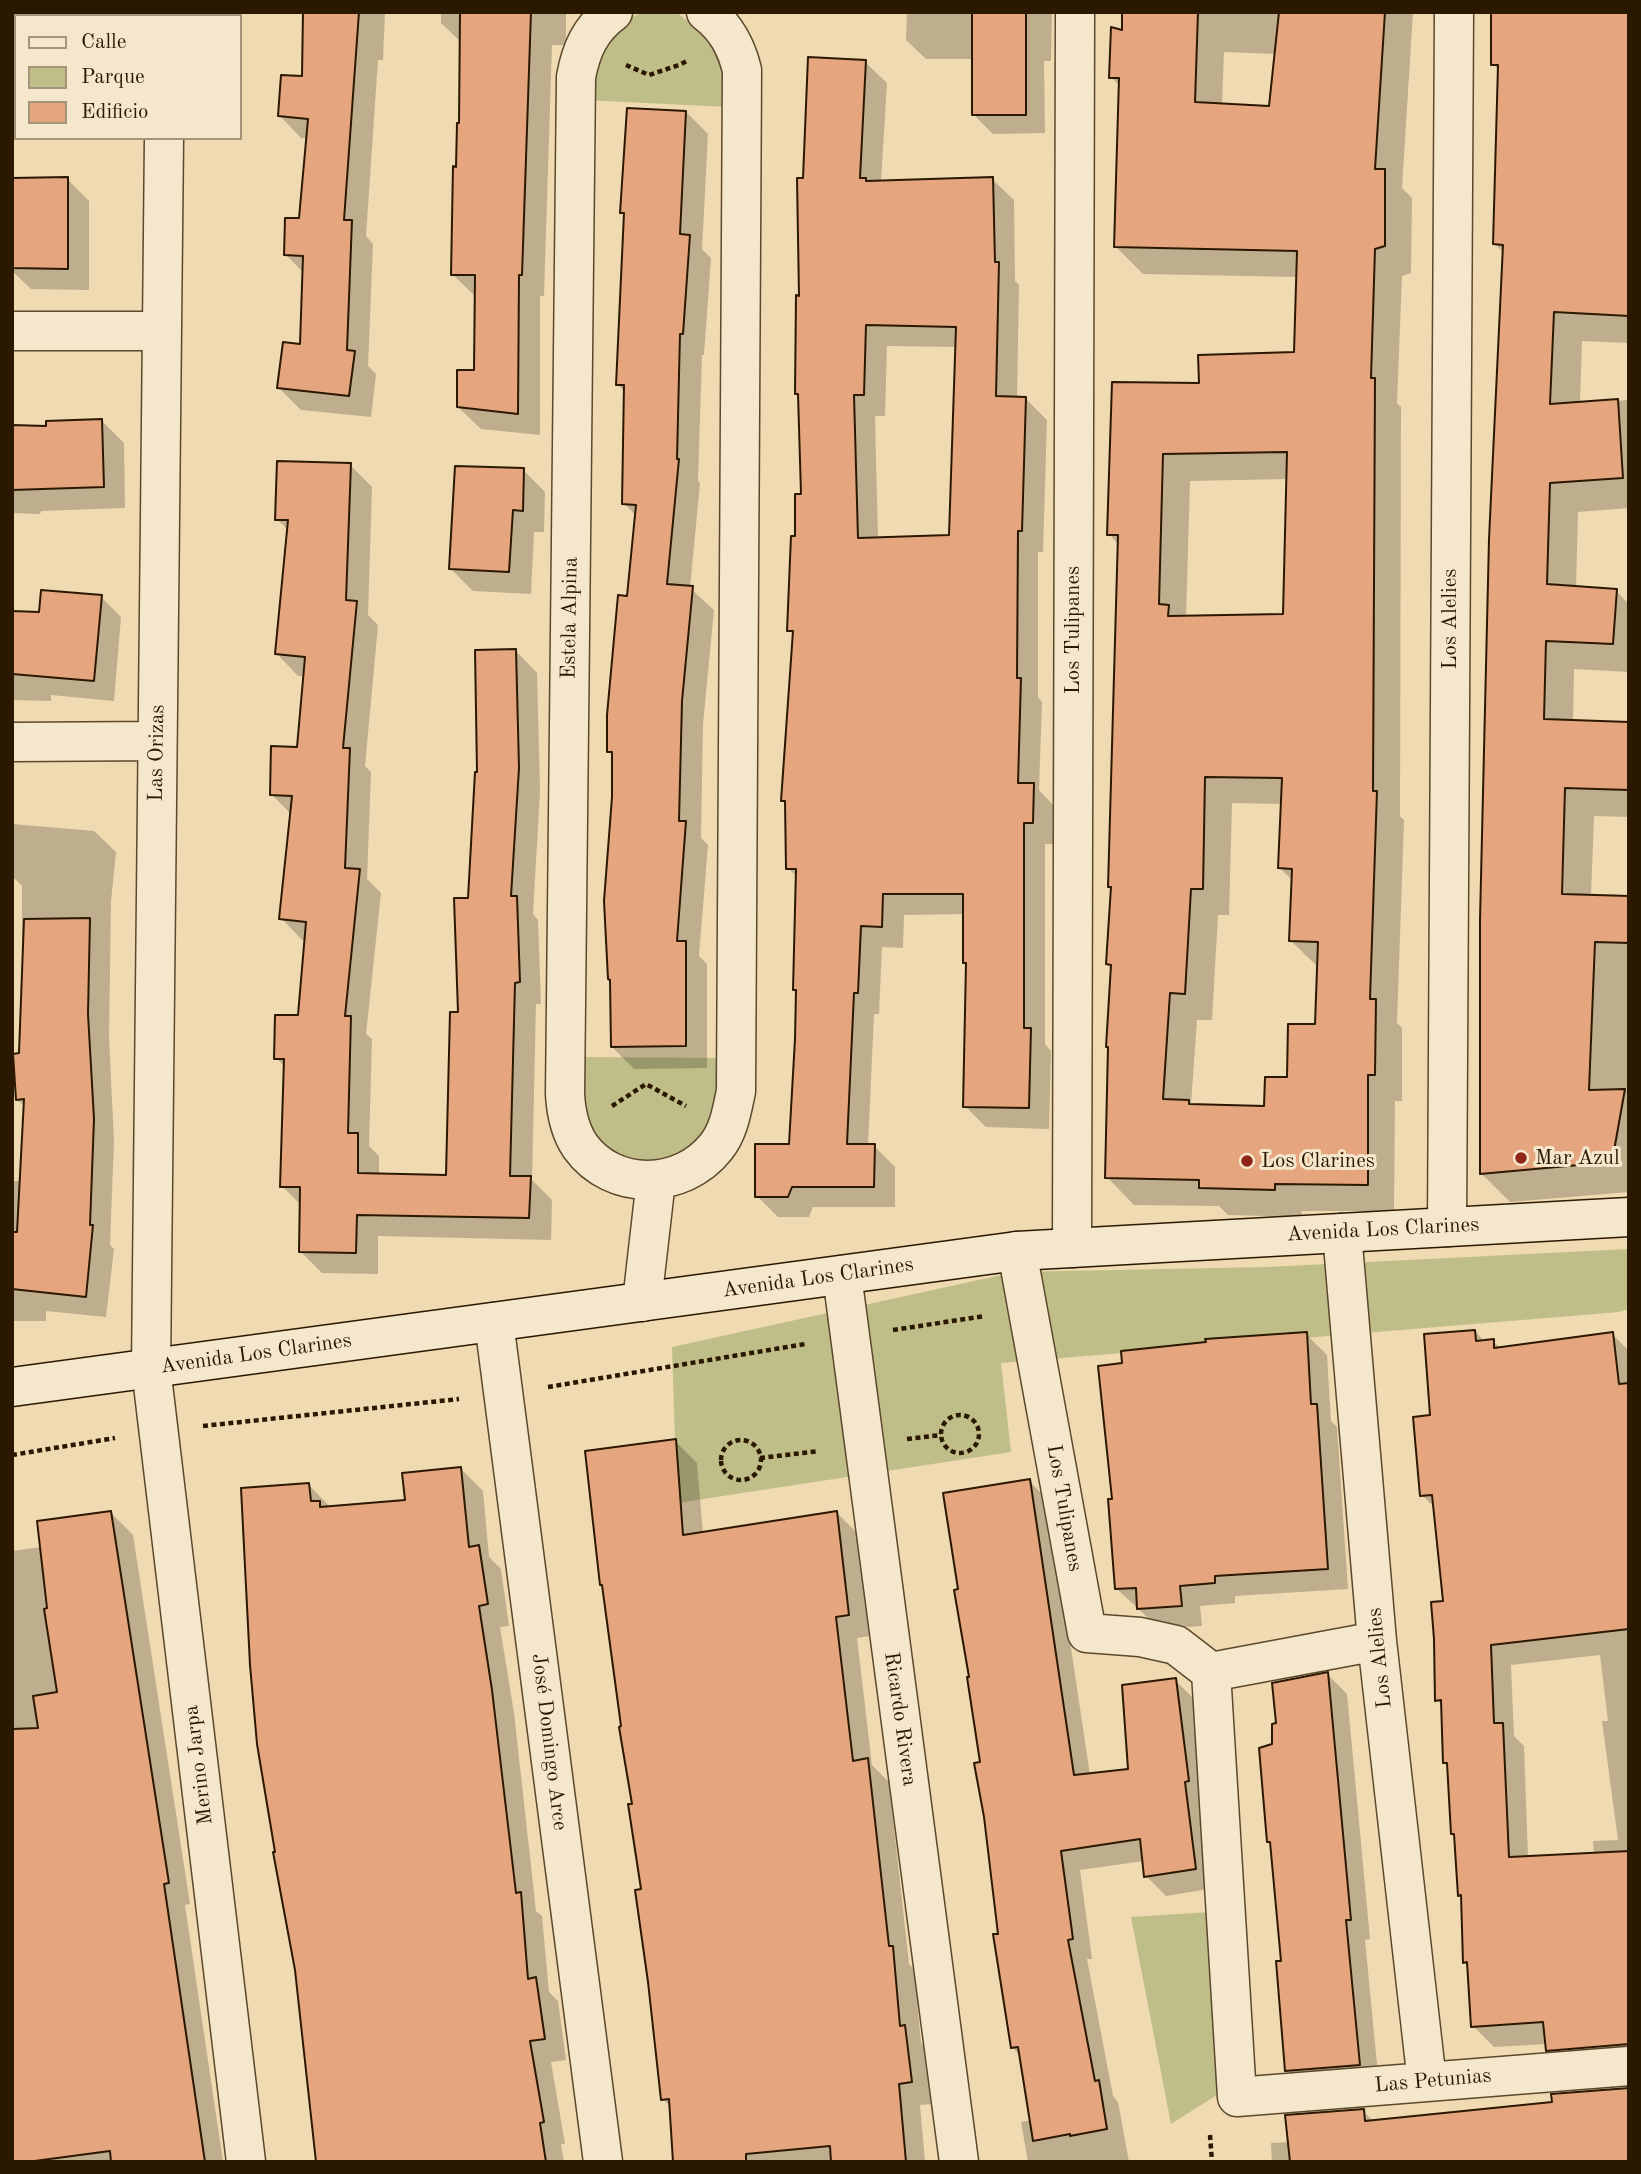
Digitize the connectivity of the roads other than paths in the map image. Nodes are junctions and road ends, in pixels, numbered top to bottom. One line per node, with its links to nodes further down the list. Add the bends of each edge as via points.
1 (613, 12): 10 (street, Estela Alpina, via 587,39 576,77 565,1094 570,1126 580,1146 614,1173)
2 (1074, 12): 14 (street, Los Tulipanes)
3 (1454, 12): 12 (street, Los Alelies)
4 (717, 24): 10 (street, Estela Alpina, via 737,52 742,88 736,1091 729,1124 717,1145 680,1175)
5 (164, 140): 7 (street, Las Orizas)
6 (12, 331): 7 (street)
7 (162, 331): 8 (street, Las Orizas)
8 (157, 741): 9 (street); 19 (street, Las Orizas)
9 (12, 743)
10 (656, 1180): 17 (street)
11 (1629, 1217): 12 (street, Avenida Los Clarines)
12 (1447, 1227): 13 (street, Avenida Los Clarines)
13 (1342, 1233): 14 (street, Avenida Los Clarines); 21 (street, Los Alelies)
14 (1072, 1248): 15 (street, Avenida Los Clarines)
15 (1017, 1251): 16 (street, Avenida Los Clarines); 22 (street, Los Tulipanes, via 1087,1633 1140,1636 1176,1644)
16 (842, 1275): 17 (street, Avenida Los Clarines); 27 (street, Ricardo Rivera)
17 (642, 1302): 18 (street, Avenida Los Clarines)
18 (494, 1322): 19 (street, Avenida Los Clarines); 26 (street, José Domingo Arce)
19 (151, 1368): 20 (street, Avenida Los Clarines); 25 (street, Merino Jarpa)
20 (12, 1387)
21 (1377, 1641): 22 (street); 24 (street, Los Alelies)
22 (1211, 1672): 24 (street, Las Petunias, via 1237,2097)
23 (1629, 2066): 24 (street, Las Petunias)
24 (1427, 2082)
25 (246, 2162)
26 (603, 2162)
27 (959, 2162)

